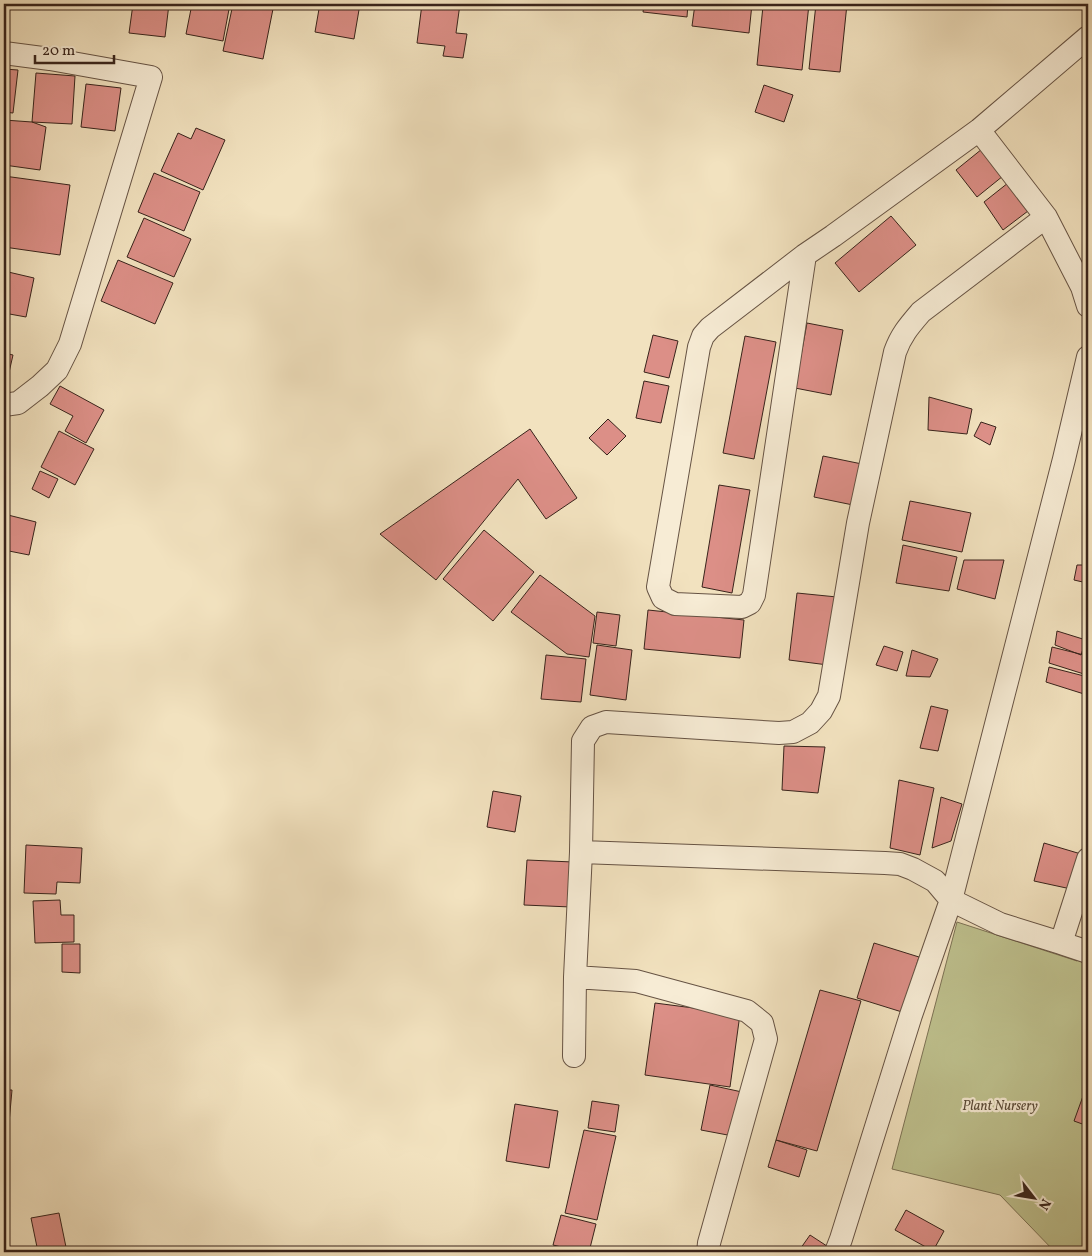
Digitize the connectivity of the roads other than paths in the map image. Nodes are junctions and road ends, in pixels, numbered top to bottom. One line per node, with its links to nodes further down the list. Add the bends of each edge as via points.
1 (1088, 37): 3 (street)
2 (4, 53): 8 (street, via 151,77 70,344 57,370 40,386 18,403)
3 (979, 130): 4 (street); 5 (street)
4 (1046, 218): 6 (street, via 1082,287); 9 (street, via 921,312 899,340 858,523 829,696 822,711 810,723 793,732 779,733 606,722 592,727 583,742)
5 (805, 254): 5 (street, via 754,595 750,603 742,607 675,604 663,598 658,587 699,346 710,328)
6 (1088, 306)
7 (1088, 357): 11 (street)
8 (4, 405)
9 (581, 852): 11 (street, via 900,864 935,881); 14 (street)
10 (1088, 859): 12 (street)
11 (951, 900): 12 (street, via 1000,924); 17 (street, via 911,1014)
12 (1061, 943): 13 (street)
13 (1088, 952)
14 (575, 977): 15 (street); 16 (street, via 636,982 747,1011 762,1023 766,1039)
15 (574, 1056)
16 (708, 1252)
17 (836, 1252)

